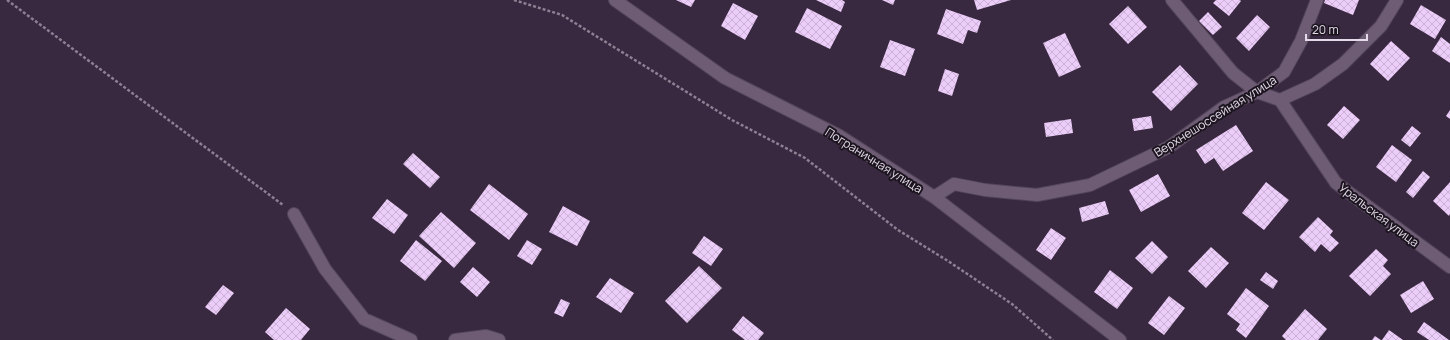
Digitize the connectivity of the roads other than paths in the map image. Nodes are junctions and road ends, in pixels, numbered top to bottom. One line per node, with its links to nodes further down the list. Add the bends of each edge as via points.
1 (615, 0): 7 (street, Пограничная улица, via 726,78 838,135)
2 (1172, 0): 5 (street, via 1233,73)
3 (1317, 0): 5 (street, Верхнешоссейная улица, via 1301,41 1284,72)
4 (1397, 0): 6 (street, Верхнешоссейная улица, via 1381,26 1343,64 1315,84)
5 (1257, 92): 6 (street); 7 (street, Верхнешоссейная улица, via 1224,107 1169,147 1090,185 1037,195 954,184)
6 (1280, 100): 9 (street, Уральская улица, via 1336,183)
7 (934, 197): 13 (street, Пограничная улица)
8 (294, 214): 10 (street, via 325,269 364,319)
9 (1450, 267)
10 (411, 340)
11 (455, 340): 12 (street, via 486,336)
12 (499, 340)
13 (1120, 340)

